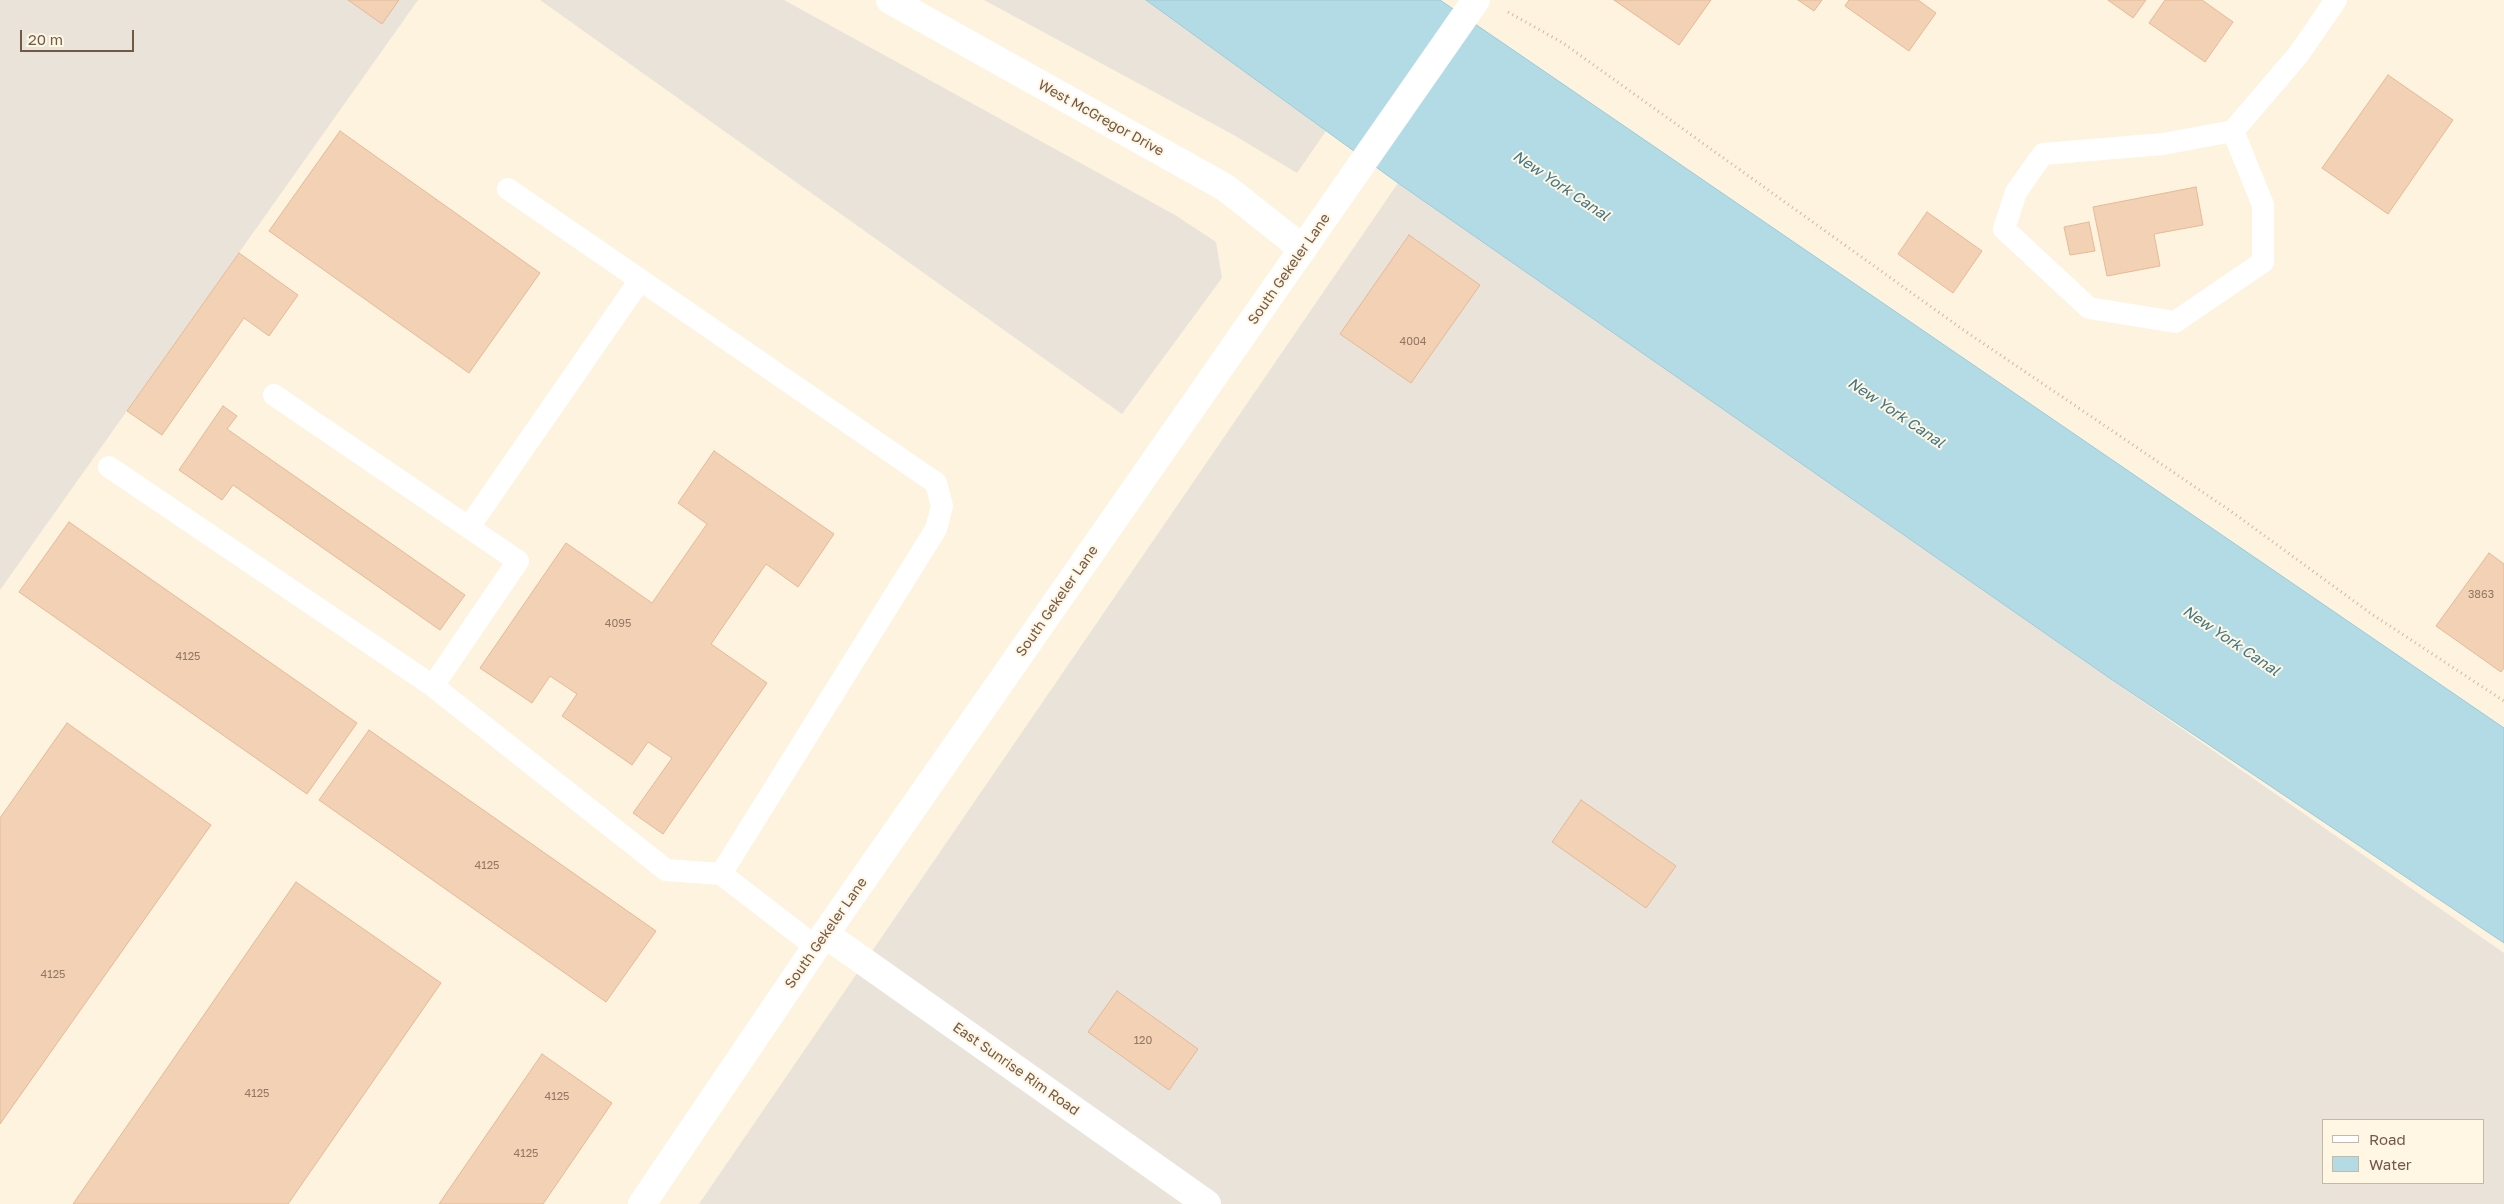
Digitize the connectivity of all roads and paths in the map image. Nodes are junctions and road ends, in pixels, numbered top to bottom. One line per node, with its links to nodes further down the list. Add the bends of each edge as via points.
1 (890, 0): 7 (street, West McGregor Drive, via 1226,188)
2 (1476, 0): 7 (street, South Gekeler Lane)
3 (2336, 0): 5 (lane, via 2298,55)
4 (1502, 10): 13 (path, via 1563,43 1962,330 2232,512 2373,615)
5 (2234, 131): 5 (lane, via 2263,205 2263,262 2175,322 2089,308 2004,229 2016,192 2043,154 2163,144)
6 (508, 189): 8 (lane)
7 (1303, 249): 15 (street, South Gekeler Lane)
8 (640, 280): 11 (lane); 14 (lane, via 936,483 942,506 936,529)
9 (274, 395): 11 (lane)
10 (109, 467): 12 (lane)
11 (468, 527): 12 (lane, via 518,562)
12 (433, 686): 14 (lane, via 666,870)
13 (2504, 701)
14 (722, 874): 15 (lane)
15 (821, 941): 16 (street, South Gekeler Lane); 17 (street, East Sunrise Rim Road)
16 (642, 1204)
17 (1207, 1204)

